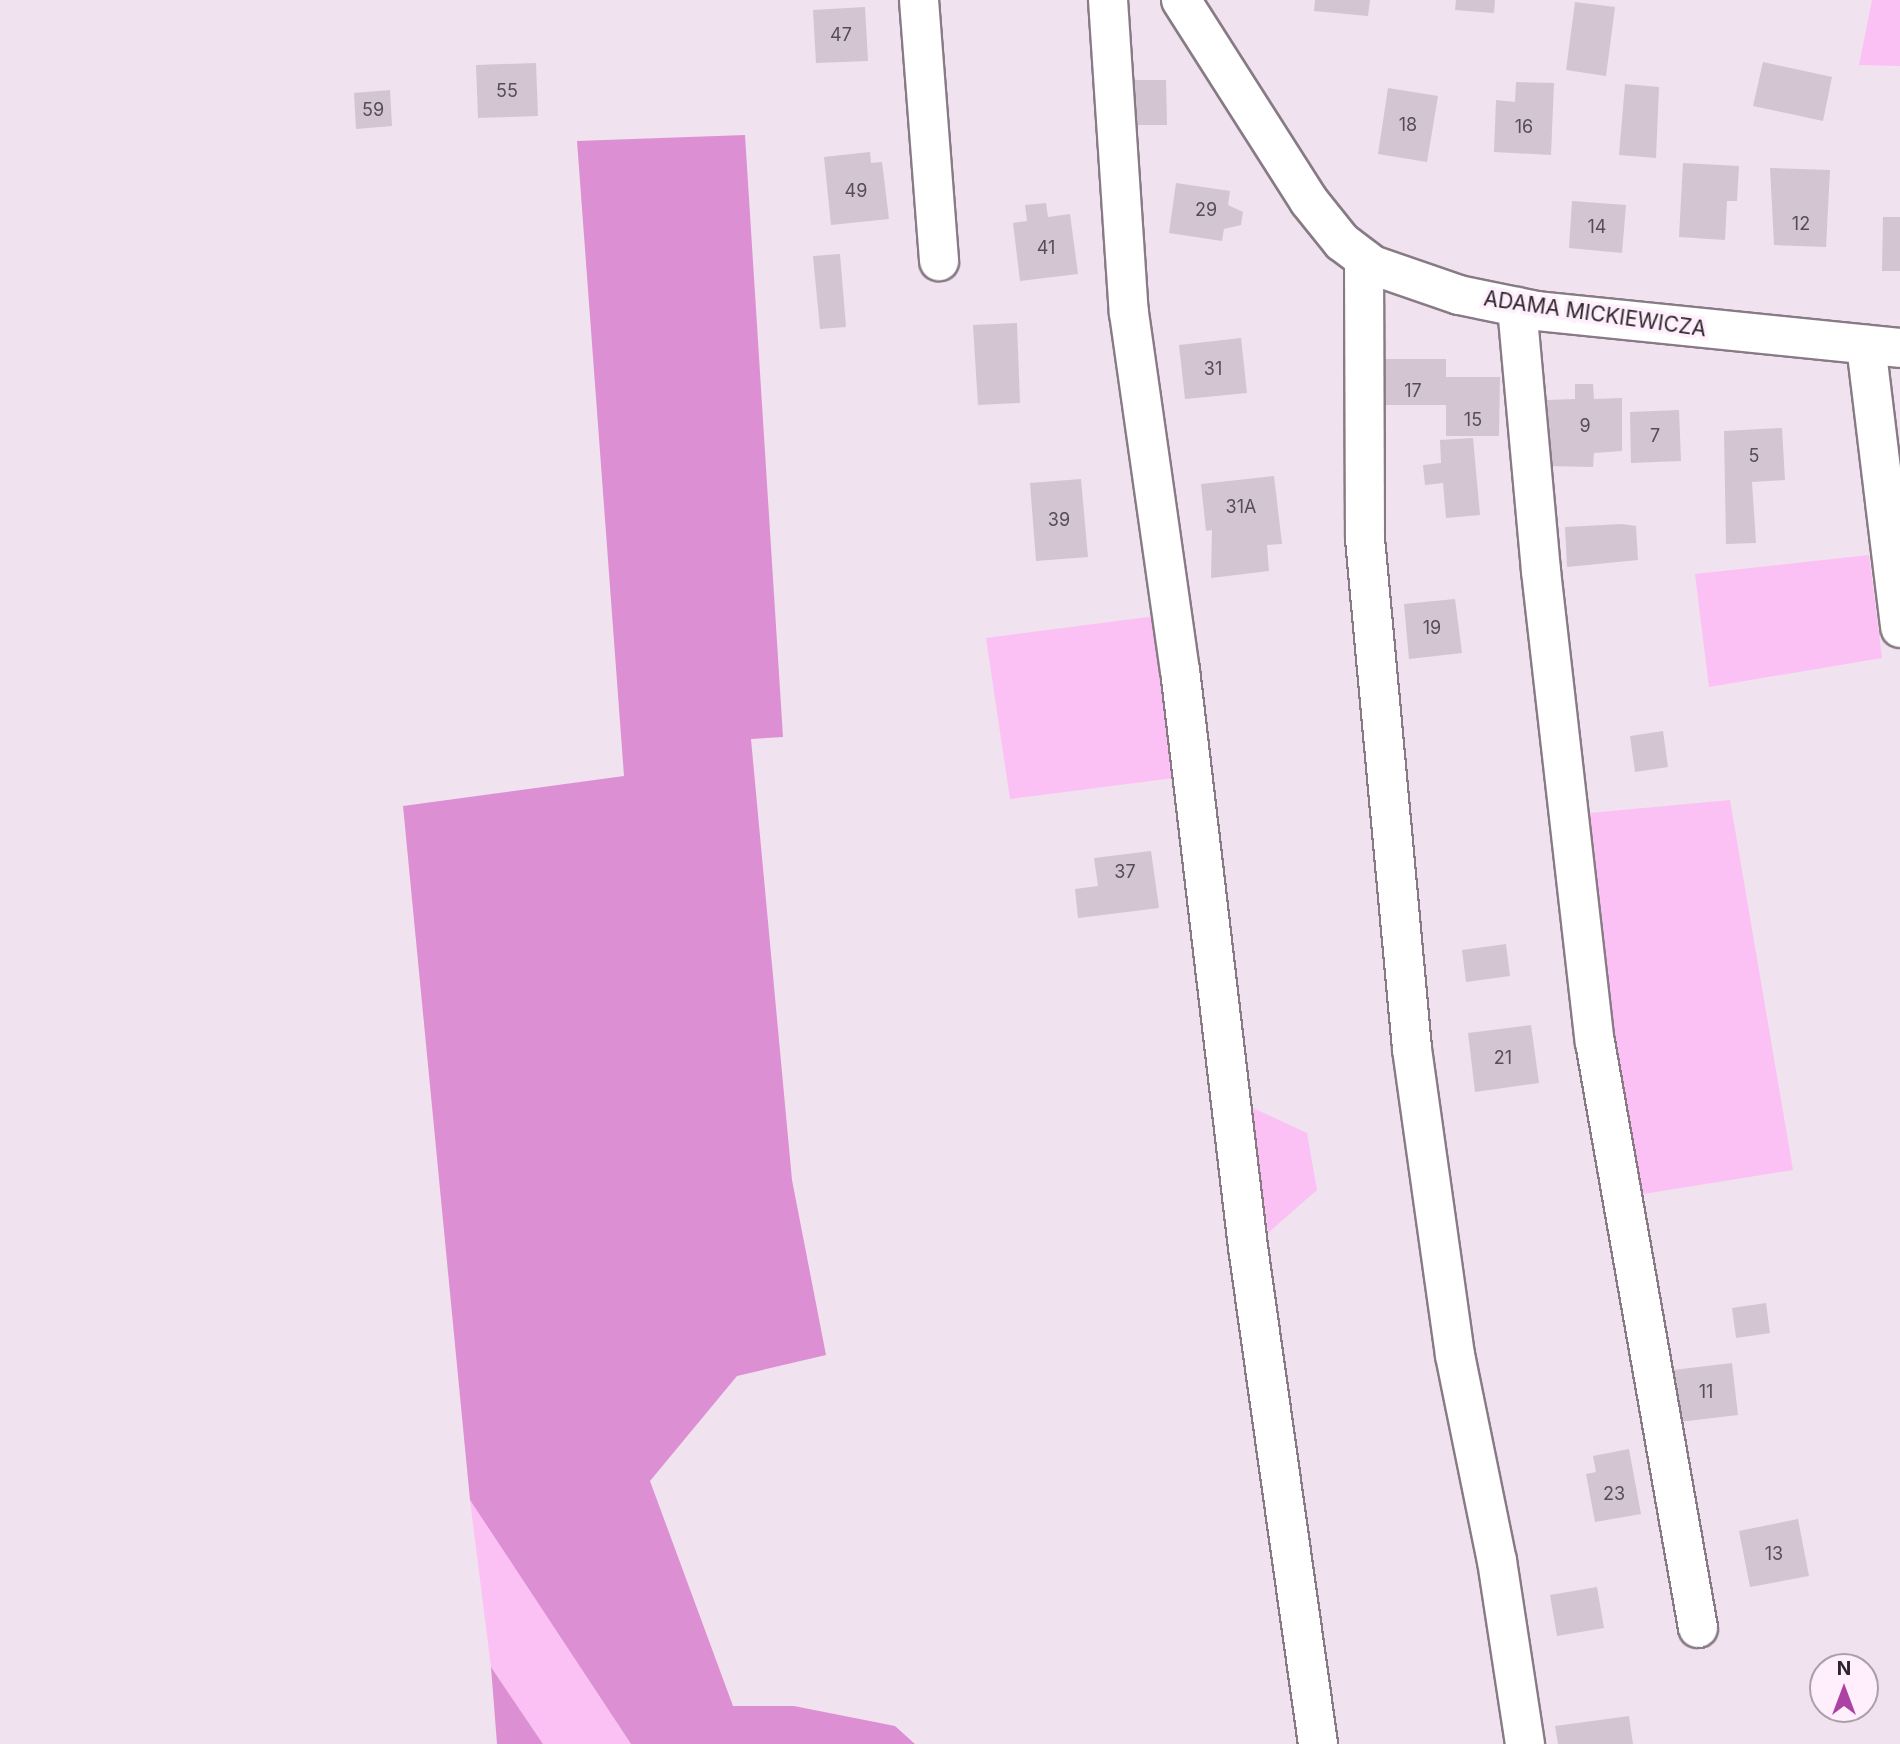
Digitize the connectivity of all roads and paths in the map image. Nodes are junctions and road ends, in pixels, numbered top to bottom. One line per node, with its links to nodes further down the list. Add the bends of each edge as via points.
1 (919, 0): 5 (street)
2 (1108, 0): 10 (street, via 1129,313 1181,670 1248,1247)
3 (1181, 0): 4 (street, ADAMA MICKIEWICZA, via 1309,201)
4 (1364, 259): 6 (street, ADAMA MICKIEWICZA, via 1412,281); 11 (street, via 1365,539 1412,1049 1455,1355 1497,1561)
5 (939, 261)
6 (1517, 307): 7 (street, ADAMA MICKIEWICZA); 9 (street, via 1541,571 1595,1042)
7 (1883, 347): 8 (street)
8 (1900, 628)
9 (1698, 1628)
10 (1318, 1744)
11 (1525, 1744)

